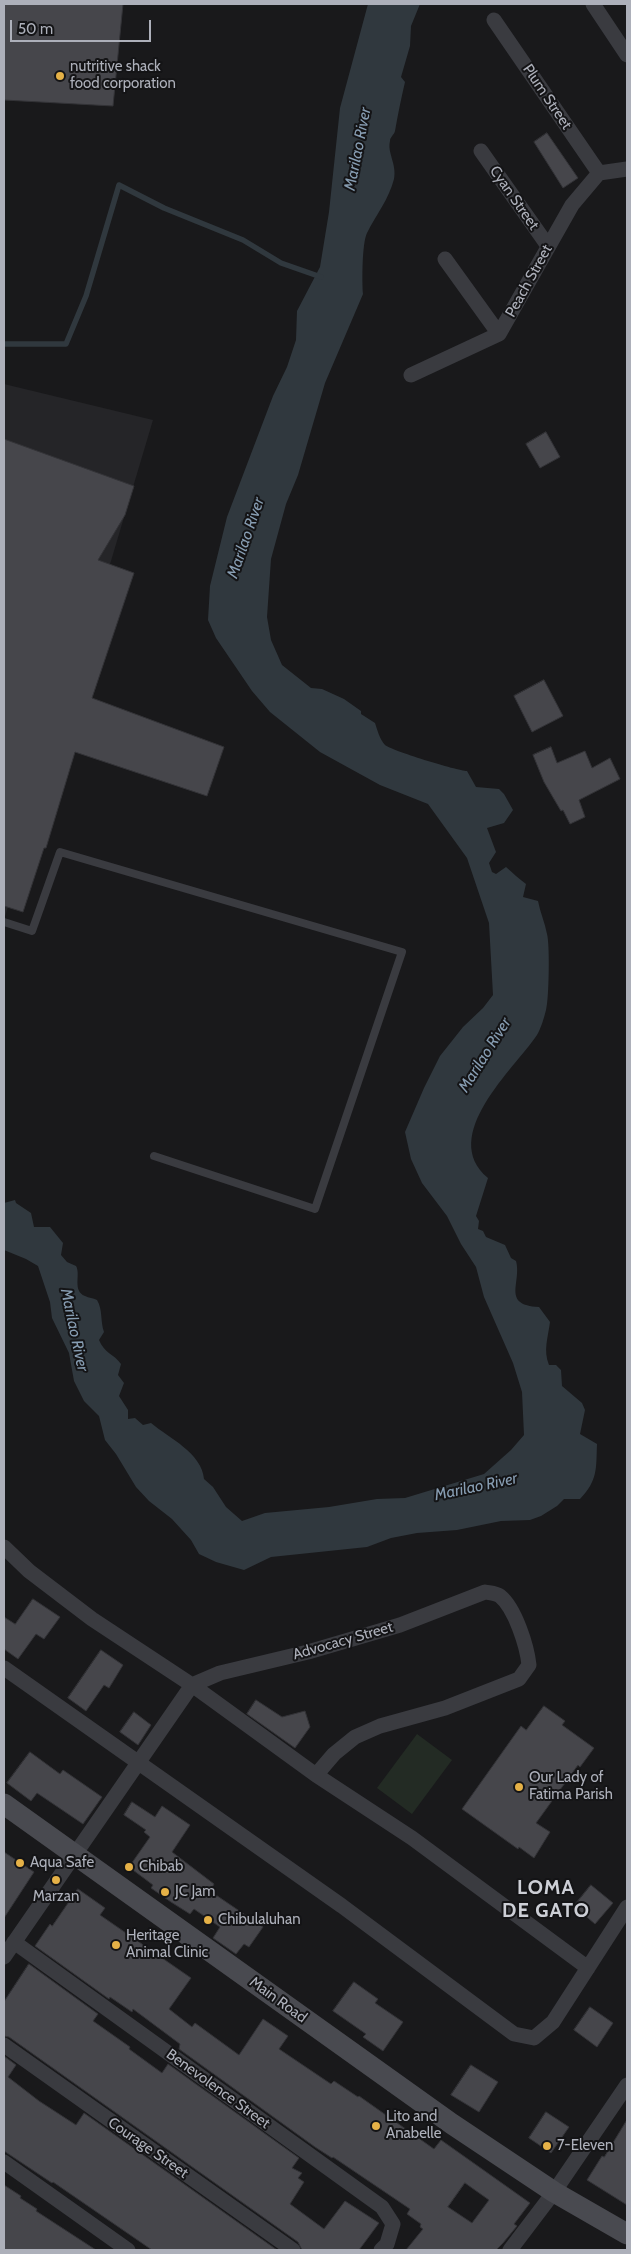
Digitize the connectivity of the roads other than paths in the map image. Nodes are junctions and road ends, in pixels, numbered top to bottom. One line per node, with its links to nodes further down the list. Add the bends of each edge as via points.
1 (593, 4): 3 (street)
2 (494, 20): 6 (street, Plum Street)
3 (627, 55)
4 (481, 151): 7 (street, Cyan Street)
5 (627, 169): 6 (street)
6 (599, 173): 7 (street, Peach Street, via 572,205)
7 (548, 246): 9 (street, Peach Street)
8 (445, 259): 9 (street)
9 (499, 334): 10 (street, Peach Street)
10 (412, 375)
11 (4, 922): 12 (lane, via 32,931 60,852 402,952 315,1209)
12 (154, 1156)
13 (4, 1547): 15 (street, via 29,1571 92,1619)
14 (4, 1668): 16 (street)
15 (192, 1686): 16 (street); 17 (street); 17 (street, Advocacy Street, via 220,1673 400,1625 485,1592 498,1594 508,1604 528,1650 529,1665 519,1679 445,1708 380,1726 355,1737)
16 (139, 1764): 19 (street); 23 (street, via 342,1906 514,2034 534,2038 554,2022)
17 (316, 1775): 23 (street, via 412,1838)
18 (4, 1804): 19 (main road, Main Road)
19 (75, 1854): 21 (street); 27 (main road, Main Road, via 452,2124)
20 (627, 1907): 23 (street)
21 (14, 1942): 22 (street); 31 (street, Benevolence Street, via 382,2207 393,2224 387,2244)
22 (4, 1957)
23 (588, 1968)
24 (4, 2045): 30 (street, Courage Street)
25 (625, 2092): 27 (street)
26 (4, 2162): 29 (street)
27 (554, 2192): 28 (main road, Main Road); 32 (street)
28 (627, 2234)
29 (128, 2250)
30 (293, 2250)
31 (381, 2250)
32 (510, 2250)

